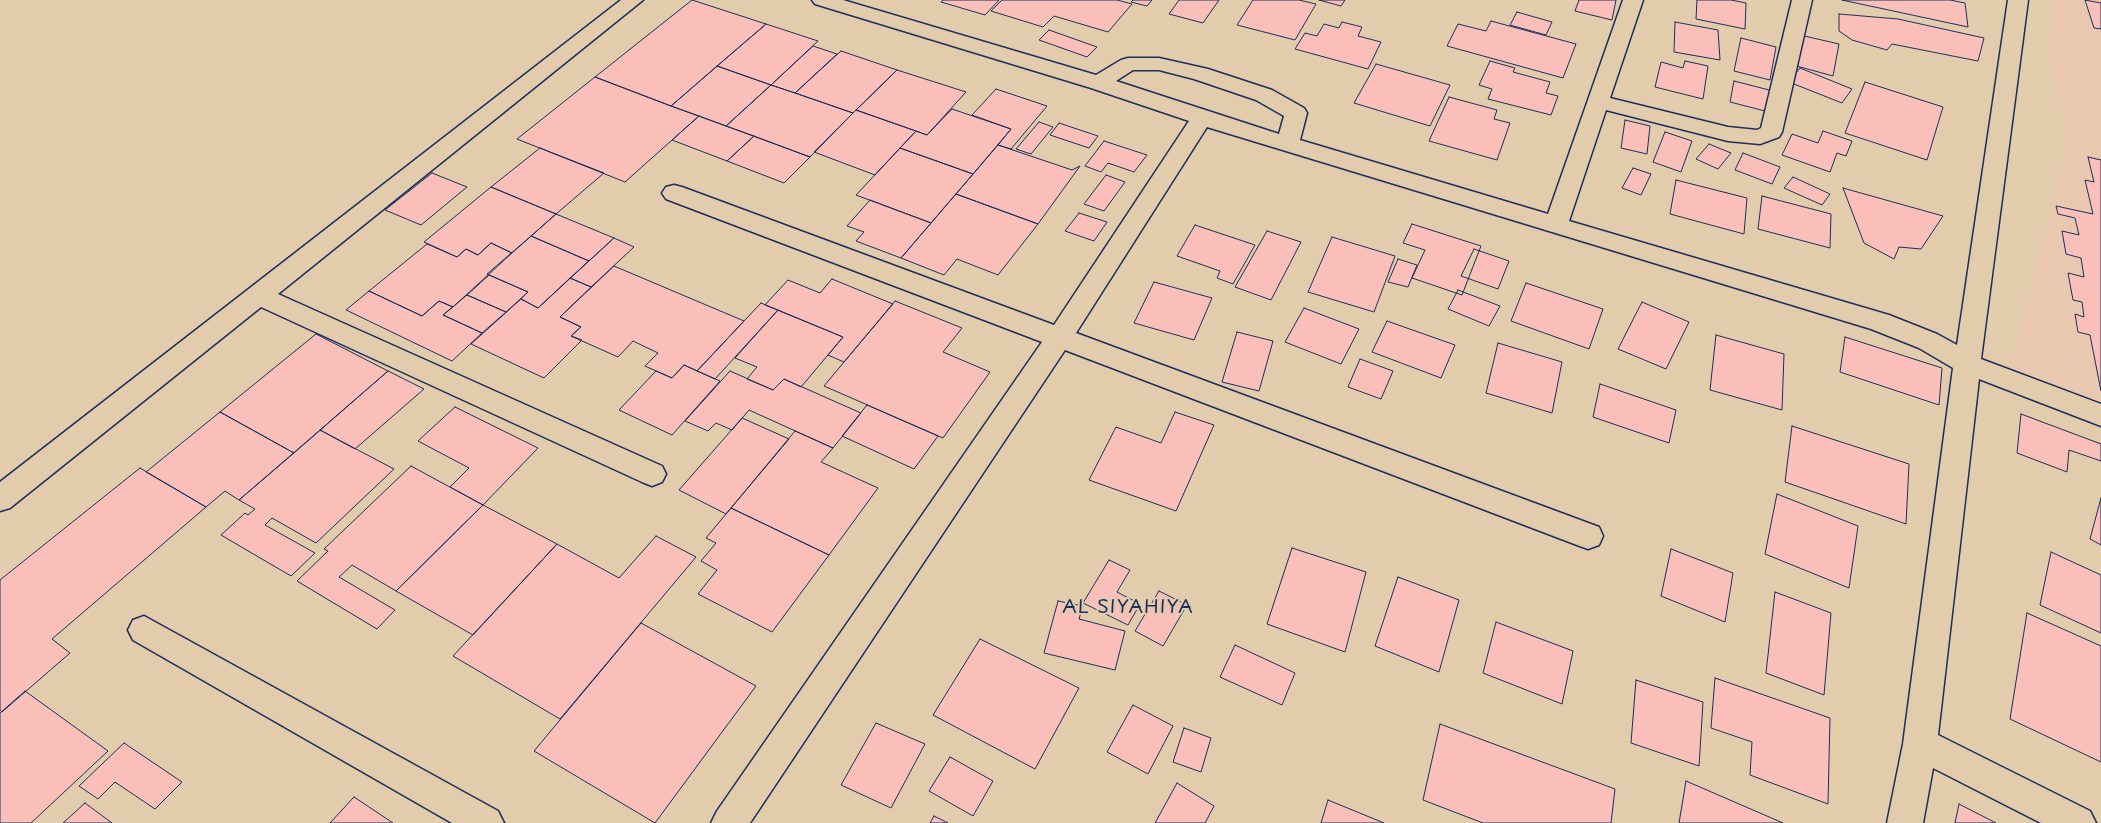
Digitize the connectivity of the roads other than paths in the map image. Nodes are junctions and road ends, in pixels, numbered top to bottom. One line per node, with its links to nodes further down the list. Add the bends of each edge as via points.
1 (633, 0): 14 (street)
2 (822, 0): 7 (street)
3 (899, 0): 7 (street)
4 (1633, 0): 9 (street)
5 (1802, 0): 9 (street, via 1771,132 1760,137 1728,134)
6 (2018, 0): 16 (street)
7 (880, 18): 8 (street)
8 (1100, 83): 10 (street); 11 (street, via 1128,64 1159,64 1201,74 1264,95 1296,113)
9 (1600, 102): 13 (street)
10 (1202, 118): 11 (street); 15 (street)
11 (1288, 142): 13 (street)
12 (674, 192): 15 (street)
13 (1556, 225): 16 (street, via 1880,322 1928,341)
14 (258, 295): 18 (street); 19 (street)
15 (1060, 338): 20 (street); 24 (street)
16 (1966, 364): 17 (street); 22 (street)
17 (2101, 415)
18 (652, 474)
19 (0, 499)
20 (1588, 536)
21 (144, 630): 23 (street)
22 (1920, 744): 25 (street); 26 (street)
23 (486, 823)
24 (729, 823)
25 (1905, 823)
26 (2078, 823)

